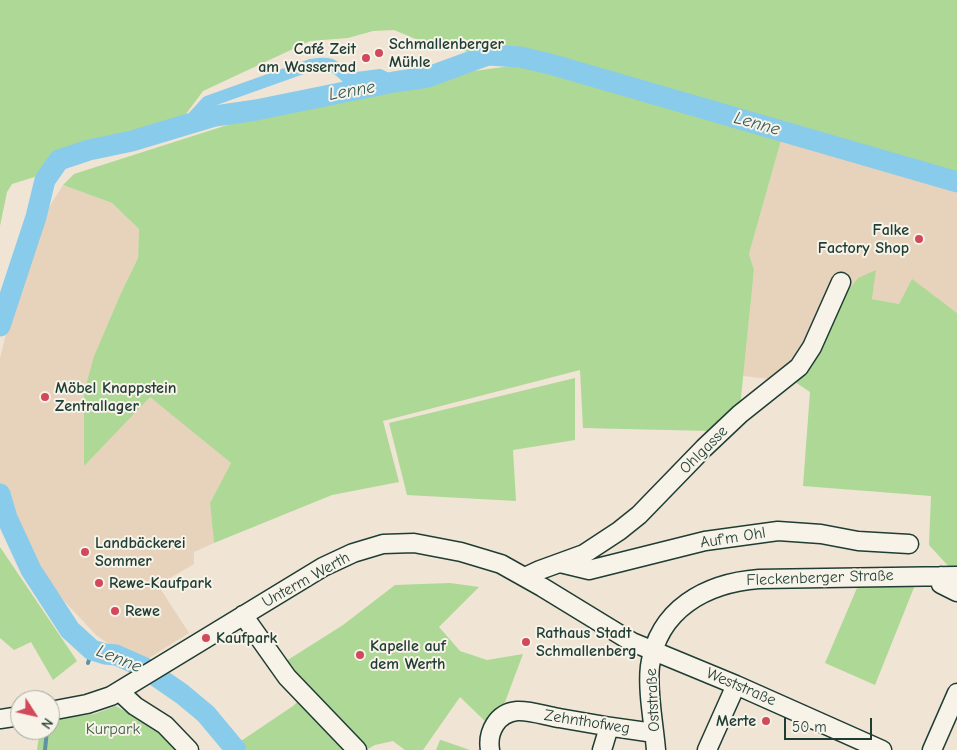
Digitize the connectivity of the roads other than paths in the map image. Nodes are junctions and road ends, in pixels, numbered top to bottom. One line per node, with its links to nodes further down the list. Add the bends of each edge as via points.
1 (842, 282): 3 (street, Ohlgasse, via 812,347 799,367 733,421 627,525 596,547)
2 (909, 544): 3 (street, Auf'm Ohl, via 778,532 705,541 589,570)
3 (560, 563): 5 (street, Ohlgasse)
4 (949, 576): 6 (street, via 941,584); 8 (street, Fleckenberger Straße, via 733,582 699,595 678,612 662,630)
5 (525, 577): 7 (street, Unterm Werth, via 501,564 460,552 427,544 394,543 353,553); 8 (street, Unterm Werth, via 621,636)
6 (957, 592)
7 (243, 615): 10 (street, Unterm Werth); 16 (street, via 287,677)
8 (653, 651): 9 (street, Weststraße); 14 (street, Oststraße, via 650,677)
9 (736, 685): 19 (street); 20 (street, Weststraße)
10 (124, 689): 12 (street, Unterm Werth, via 100,701); 15 (street, via 135,706 165,725)
11 (957, 693): 21 (street)
12 (60, 709)
13 (609, 727): 14 (street, Zehnthofweg); 17 (street, Zehnthofweg, via 519,711 502,717 494,726 490,734); 18 (street)
14 (655, 741)
15 (189, 750)
16 (358, 750)
17 (490, 750)
18 (602, 750)
19 (707, 750)
20 (882, 750)
21 (932, 750)

